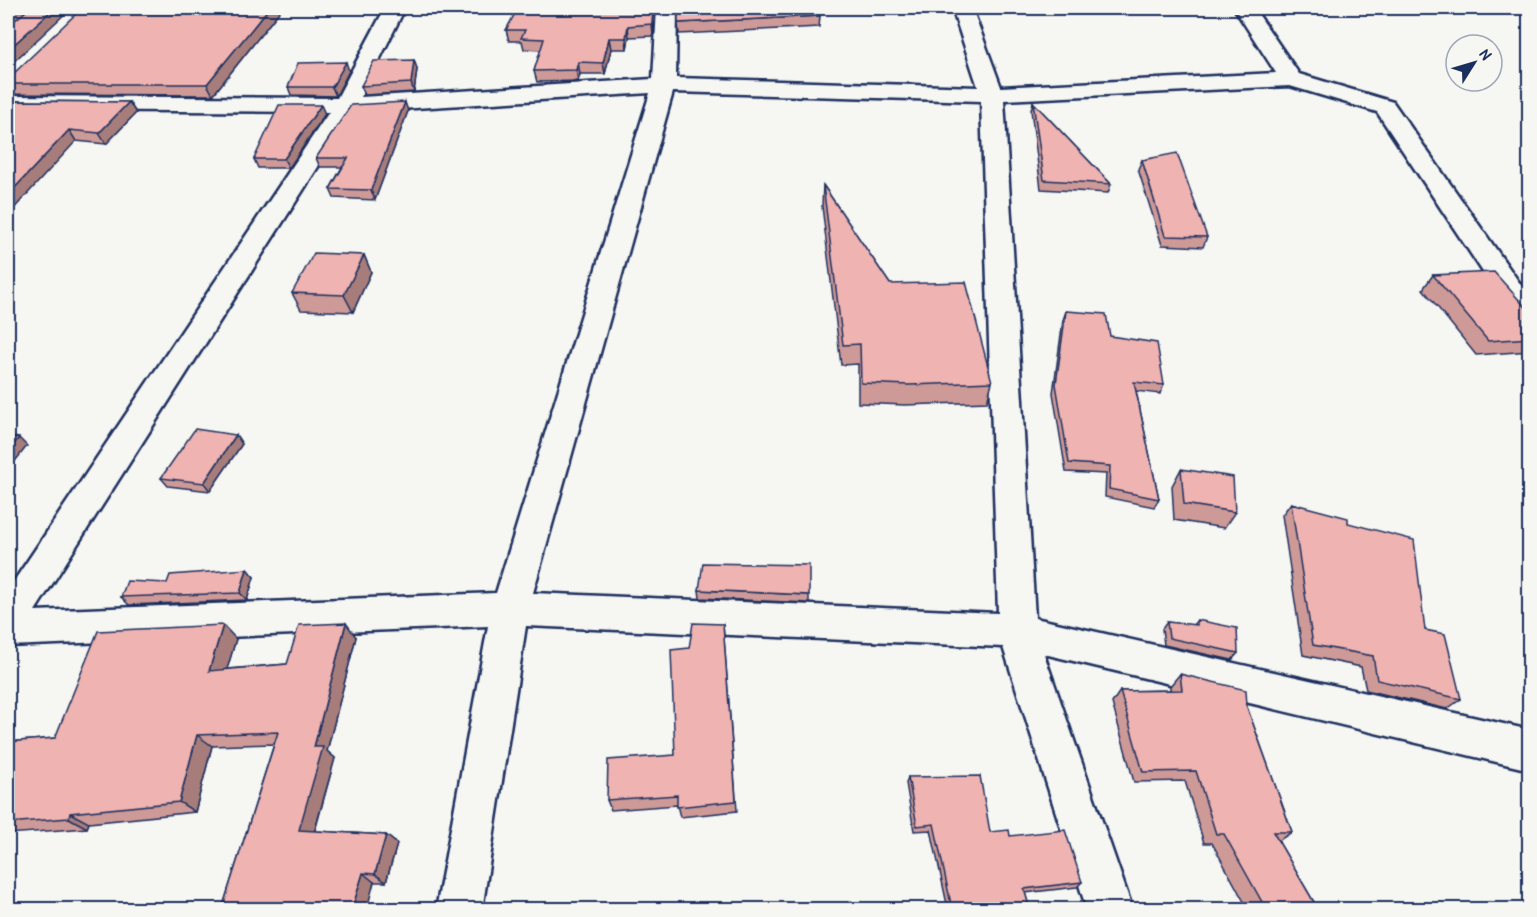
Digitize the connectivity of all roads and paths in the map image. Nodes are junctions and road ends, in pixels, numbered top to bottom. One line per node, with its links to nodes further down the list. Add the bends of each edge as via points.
1 (395, 8): 9 (street)
2 (667, 8): 6 (street)
3 (962, 8): 7 (street)
4 (1244, 8): 5 (street)
5 (1291, 79): 7 (street); 10 (street, via 1385,107)
6 (664, 85): 7 (street); 9 (street); 11 (street)
7 (992, 94): 14 (street)
8 (8, 103): 9 (street)
9 (345, 105): 12 (street)
10 (1530, 321)
11 (510, 609): 13 (street); 14 (street); 16 (street)
12 (8, 621)
13 (8, 629)
14 (1017, 631): 15 (street); 17 (street)
15 (1530, 750)
16 (459, 909)
17 (1110, 909)

